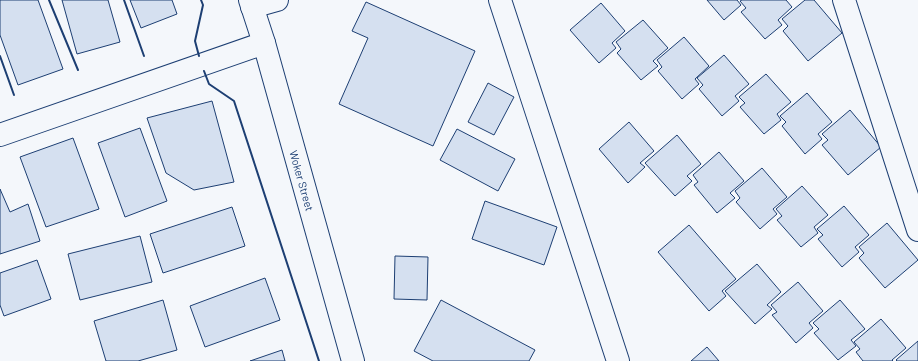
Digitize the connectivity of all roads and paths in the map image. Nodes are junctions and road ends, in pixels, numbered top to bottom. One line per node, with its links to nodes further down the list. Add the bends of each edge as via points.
1 (276, 0): 4 (street)
2 (500, 0): 9 (street)
3 (844, 0): 7 (street)
4 (251, 4): 5 (street, Woker Street)
5 (264, 43): 6 (street); 8 (street, Woker Street)
6 (0, 135)
7 (918, 230)
8 (353, 361)
9 (618, 361)

